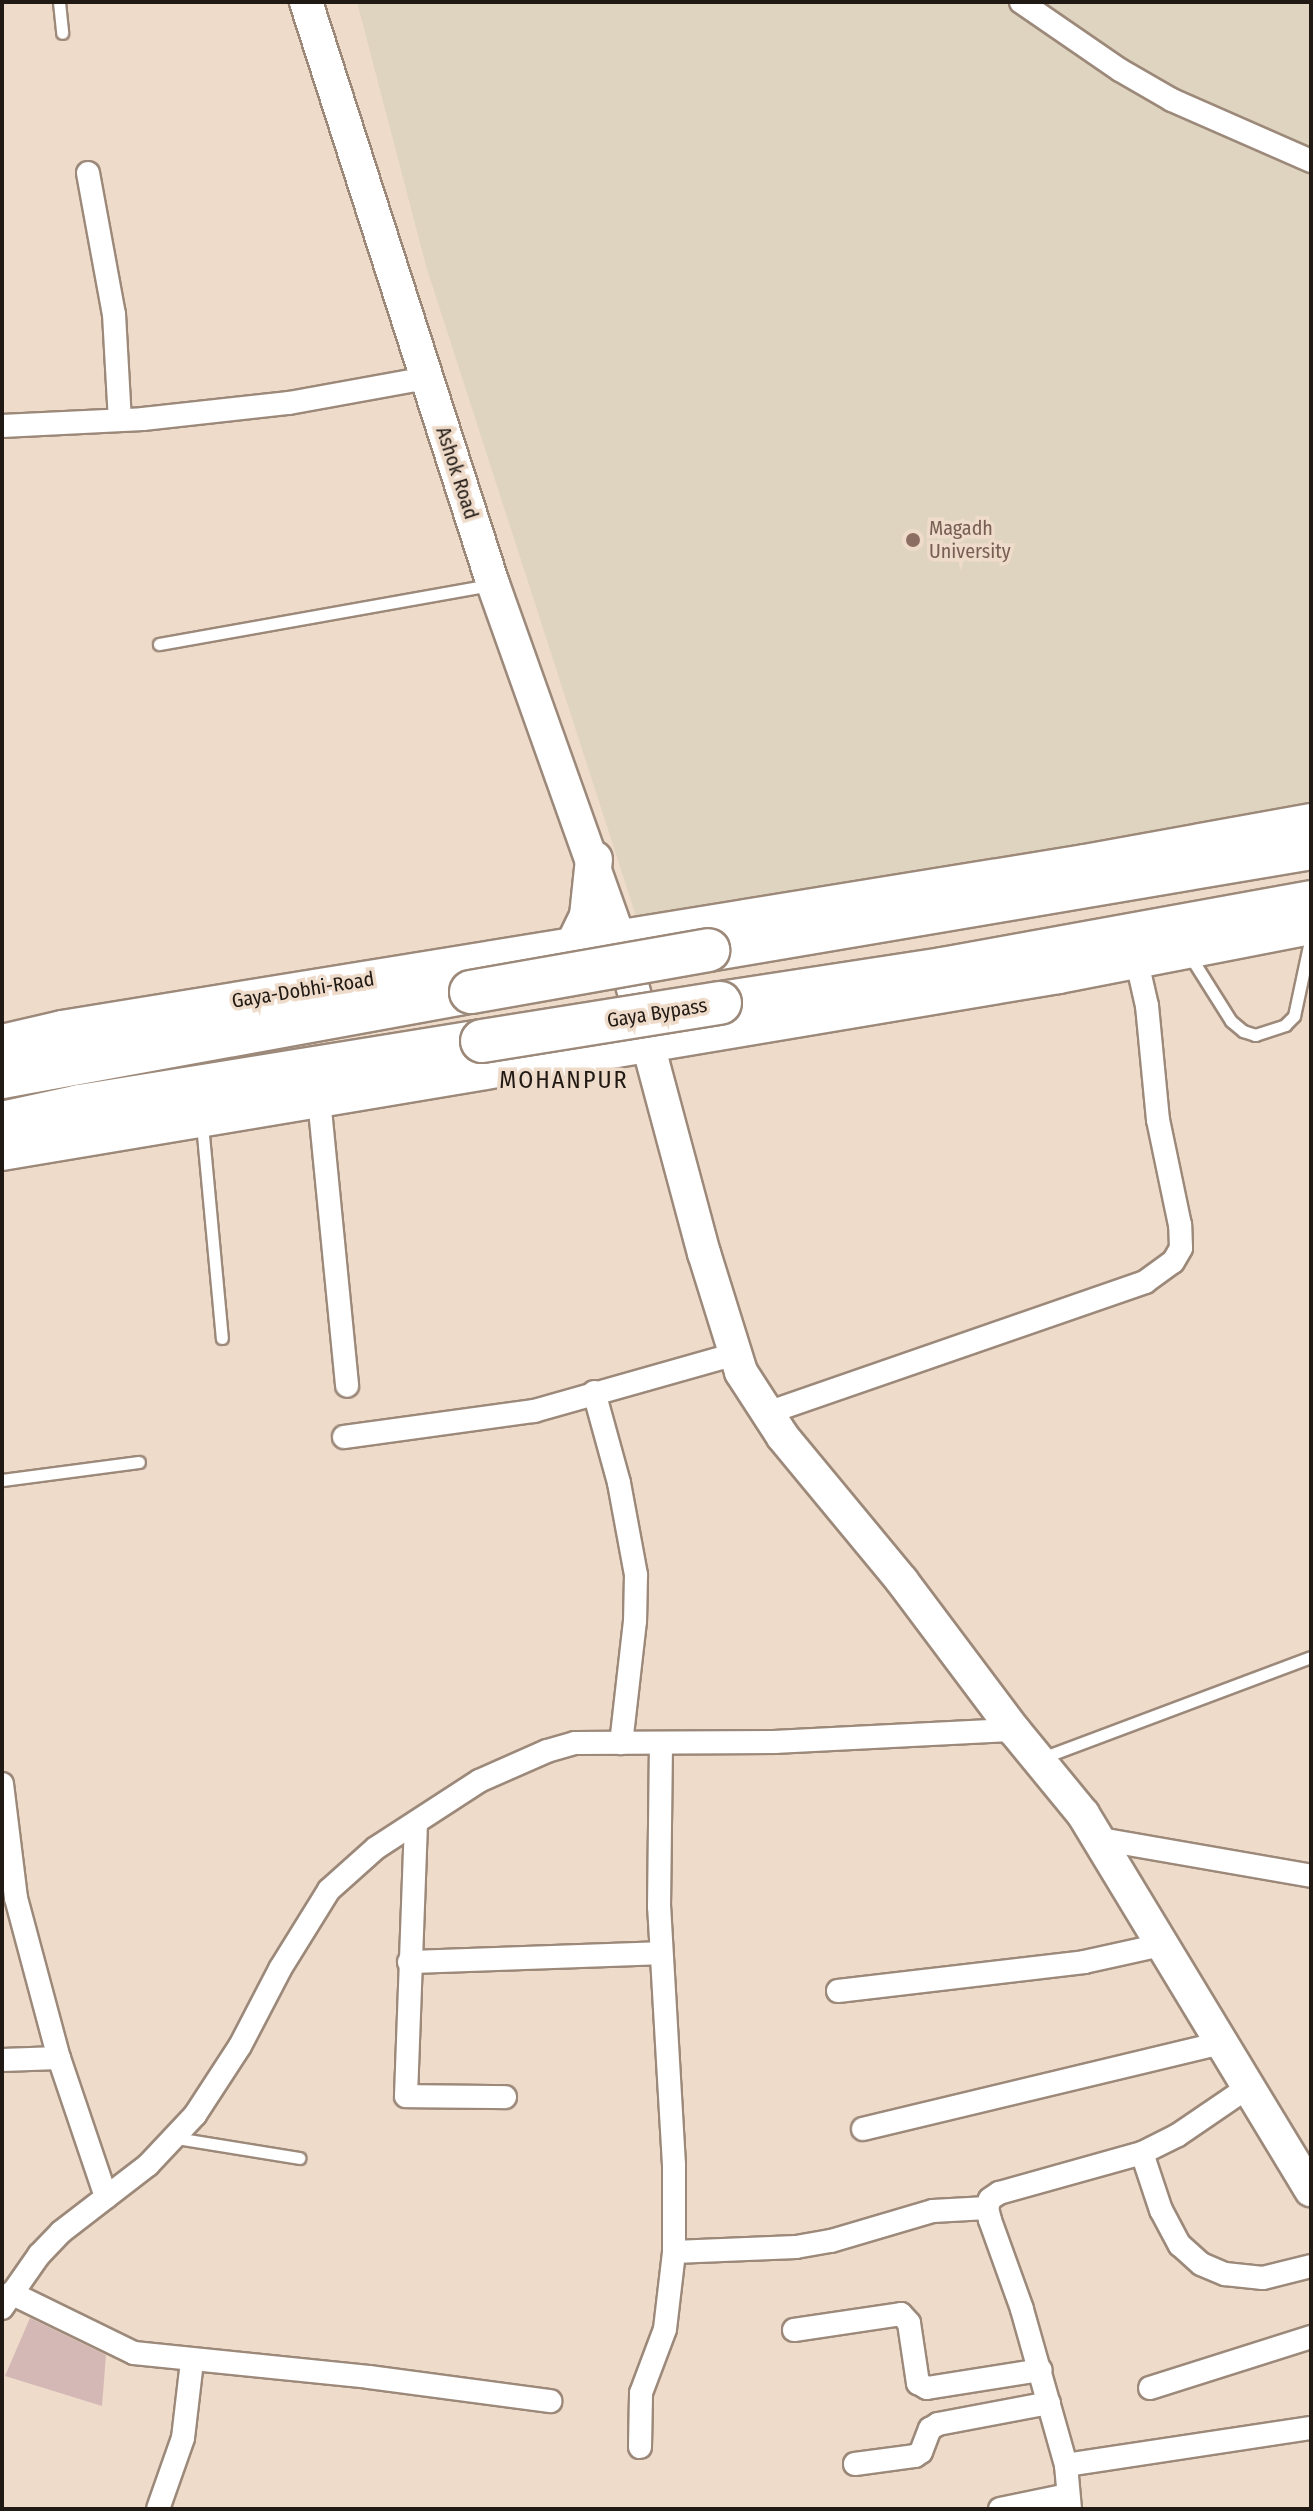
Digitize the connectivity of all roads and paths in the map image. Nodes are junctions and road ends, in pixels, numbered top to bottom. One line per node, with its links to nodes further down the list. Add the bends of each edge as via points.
1 (59, 2): 4 (lane)
2 (306, 2): 7 (street, Ashok Road)
3 (1021, 2): 5 (street, via 1172,100)
4 (62, 33)
5 (1311, 161)
6 (88, 173): 8 (street, via 114,314)
7 (427, 378): 8 (street, via 289,403); 10 (street, Ashok Road)
8 (120, 420): 9 (street)
9 (2, 426)
10 (493, 584): 11 (lane); 14 (street, Ashok Road)
11 (159, 644)
12 (1311, 822): 18 (main road, Gaya-Dobhi-Road)
13 (1311, 848): 23 (highway, bridge)
14 (594, 859): 18 (street, Ashok Road); 18 (main road, via 588,916)
15 (1311, 902): 26 (highway, Gaya Bypass, bridge, via 943,969 80,1106)
16 (1311, 928): 19 (street)
17 (1311, 936): 19 (lane, via 1294,1016 1285,1025 1255,1035 1231,1021)
18 (599, 943): 21 (main road, Gaya-Dobhi-Road); 22 (street, Ashok Road)
19 (1188, 953): 20 (street)
20 (1137, 962): 22 (street); 32 (street, via 1147,1006 1158,1120 1180,1225 1181,1248 1173,1262 1145,1282)
21 (2, 1043)
22 (649, 1043): 24 (street); 29 (street, Ashok Road)
23 (2, 1077)
24 (319, 1099): 25 (street); 30 (street)
25 (202, 1119): 27 (street); 28 (lane)
26 (2, 1123)
27 (2, 1154)
28 (222, 1338)
29 (735, 1354): 31 (street); 32 (street, Ashok Road)
30 (347, 1386)
31 (594, 1392): 33 (street, via 508,1416); 38 (street, via 619,1483 636,1575)
32 (767, 1413): 37 (street, Ashok Road)
33 (344, 1437)
34 (139, 1462): 35 (lane)
35 (2, 1480)
36 (1311, 1657): 40 (lane)
37 (1014, 1730): 39 (street); 40 (street, Ashok Road)
38 (621, 1743): 39 (street); 42 (street, via 575,1743 547,1751 479,1781)
39 (661, 1745): 46 (street)
40 (1039, 1760): 43 (street, Ashok Road)
41 (2, 1784): 50 (street, via 16,1898)
42 (416, 1823): 47 (street); 55 (street, via 376,1848 329,1890 219,2079)
43 (1100, 1839): 44 (street); 45 (street, Ashok Road)
44 (1311, 1876)
45 (1161, 1945): 48 (street, via 1084,1962); 49 (street, Ashok Road)
46 (661, 1953): 47 (street); 61 (street)
47 (409, 1962): 53 (street, via 406,2098)
48 (838, 1991)
49 (1220, 2043): 52 (street, Ashok Road); 54 (street)
50 (59, 2058): 51 (street); 59 (street)
51 (2, 2060)
52 (1247, 2088): 56 (street); 58 (street, Ashok Road)
53 (505, 2097)
54 (863, 2129)
55 (176, 2138): 57 (lane); 59 (street)
56 (1142, 2153): 60 (street, via 999,2193); 62 (street, via 1161,2210 1180,2245 1201,2264 1225,2274 1263,2278)
57 (299, 2158)
58 (1311, 2190)
59 (106, 2197): 63 (street, via 61,2232)
60 (987, 2208): 61 (street, via 933,2211 796,2247); 67 (street)
61 (674, 2252): 72 (street, via 665,2329 641,2393)
62 (1311, 2266)
63 (7, 2300): 66 (street, via 118,2349)
64 (794, 2330): 67 (street, via 901,2314 909,2323 918,2383 927,2388)
65 (1311, 2337): 68 (street)
66 (192, 2361): 69 (street); 76 (street, via 183,2438)
67 (1041, 2370): 70 (street)
68 (1150, 2388)
69 (550, 2401)
70 (1049, 2403): 73 (street, via 938,2424 915,2456); 74 (street)
71 (1311, 2428): 74 (street)
72 (640, 2447)
73 (855, 2464)
74 (1066, 2465): 75 (street)
75 (1069, 2502): 77 (street)
76 (158, 2509)
77 (1000, 2509)

